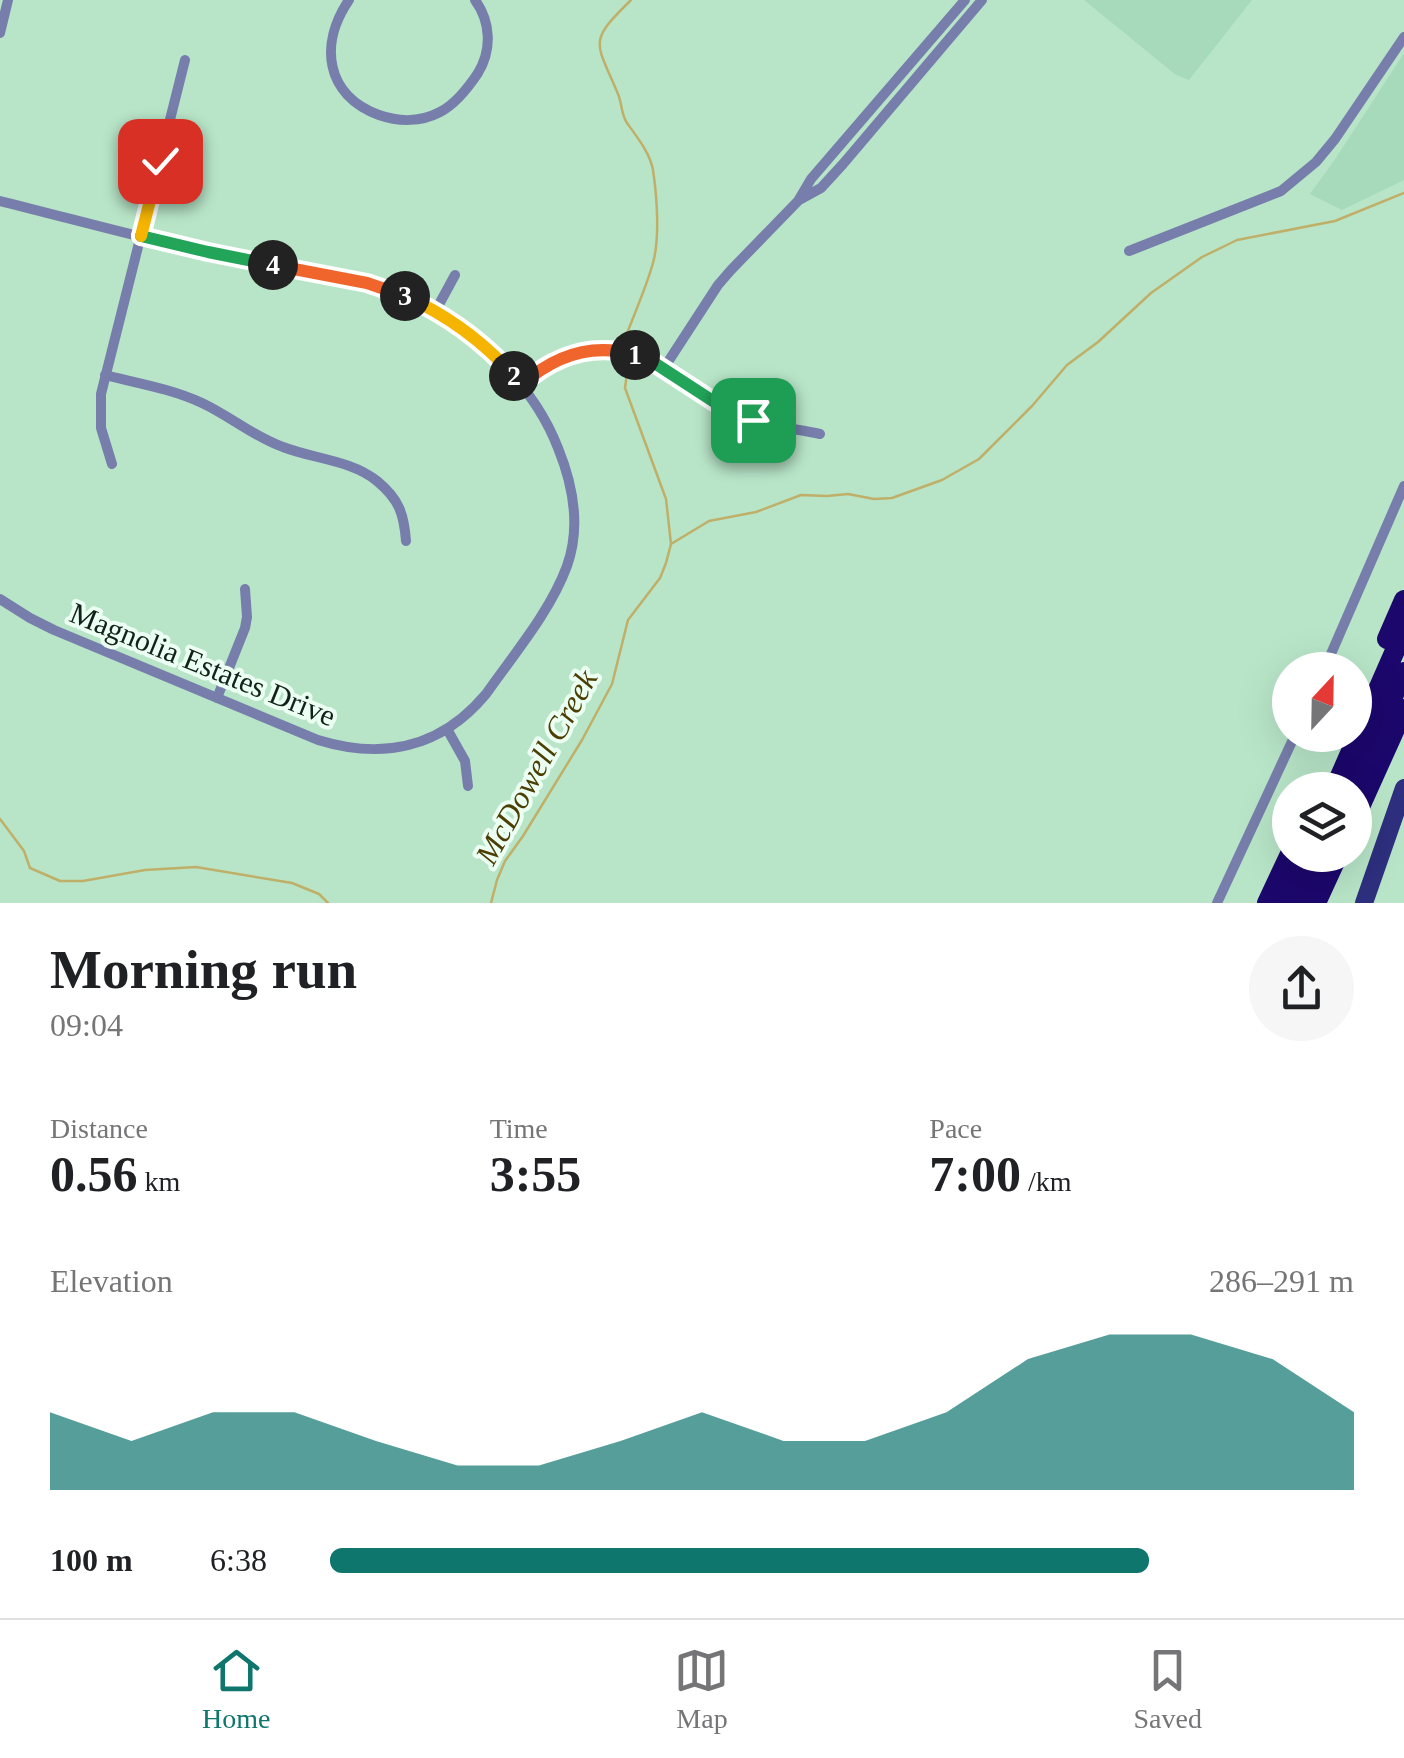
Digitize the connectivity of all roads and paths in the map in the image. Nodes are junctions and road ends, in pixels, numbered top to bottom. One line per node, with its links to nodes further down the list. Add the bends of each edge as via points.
1 (8, 0): 6 (street)
2 (348, 0): 3 (street, via 331,43 336,79 373,113 405,120 443,111 482,67 488,34)
3 (475, 0)
4 (965, 0): 10 (street)
5 (982, 0): 10 (street, via 843,164)
6 (0, 32)
7 (1404, 37): 12 (street, via 1336,140 1281,191)
8 (185, 60): 11 (street)
9 (0, 201): 11 (street, Magnolia Estates Drive)
10 (798, 201): 15 (street, via 731,270)
11 (140, 236): 14 (street, Magnolia Estates Drive, via 367,283); 16 (street)
12 (1129, 251)
13 (455, 275): 14 (street)
14 (436, 310): 17 (street, Magnolia Estates Drive)
15 (664, 368): 17 (street, via 629,353 592,350 550,363); 18 (street, via 740,415)
16 (105, 375): 19 (street, via 100,411); 21 (street, via 198,400 272,443 365,473 400,508)
17 (521, 385): 31 (street, Magnolia Estates Drive, via 547,424 569,481 570,556 544,610 486,694)
18 (820, 434)
19 (112, 464)
20 (1404, 486): 26 (street)
21 (406, 541)
22 (245, 589): 29 (street, via 245,628)
23 (0, 599): 29 (street, Magnolia Estates Drive, via 54,630)
24 (1404, 600): 27 (highway)
25 (1404, 630): 33 (highway)
26 (1332, 652)
27 (1372, 672)
28 (1404, 672): 34 (highway)
29 (217, 698): 31 (street, Magnolia Estates Drive, via 350,749 404,747)
30 (1404, 709): 35 (highway)
31 (447, 728): 36 (street, via 465,761)
32 (1287, 752): 42 (street)
33 (1342, 772)
34 (1360, 772)
35 (1372, 780)
36 (468, 786)
37 (1404, 788): 47 (main road)
38 (1282, 872): 43 (highway)
39 (1298, 872): 44 (highway)
40 (1314, 872): 45 (highway)
41 (1330, 872): 46 (highway)
42 (1217, 903)
43 (1267, 903)
44 (1284, 903)
45 (1299, 903)
46 (1316, 903)
47 (1364, 903)

